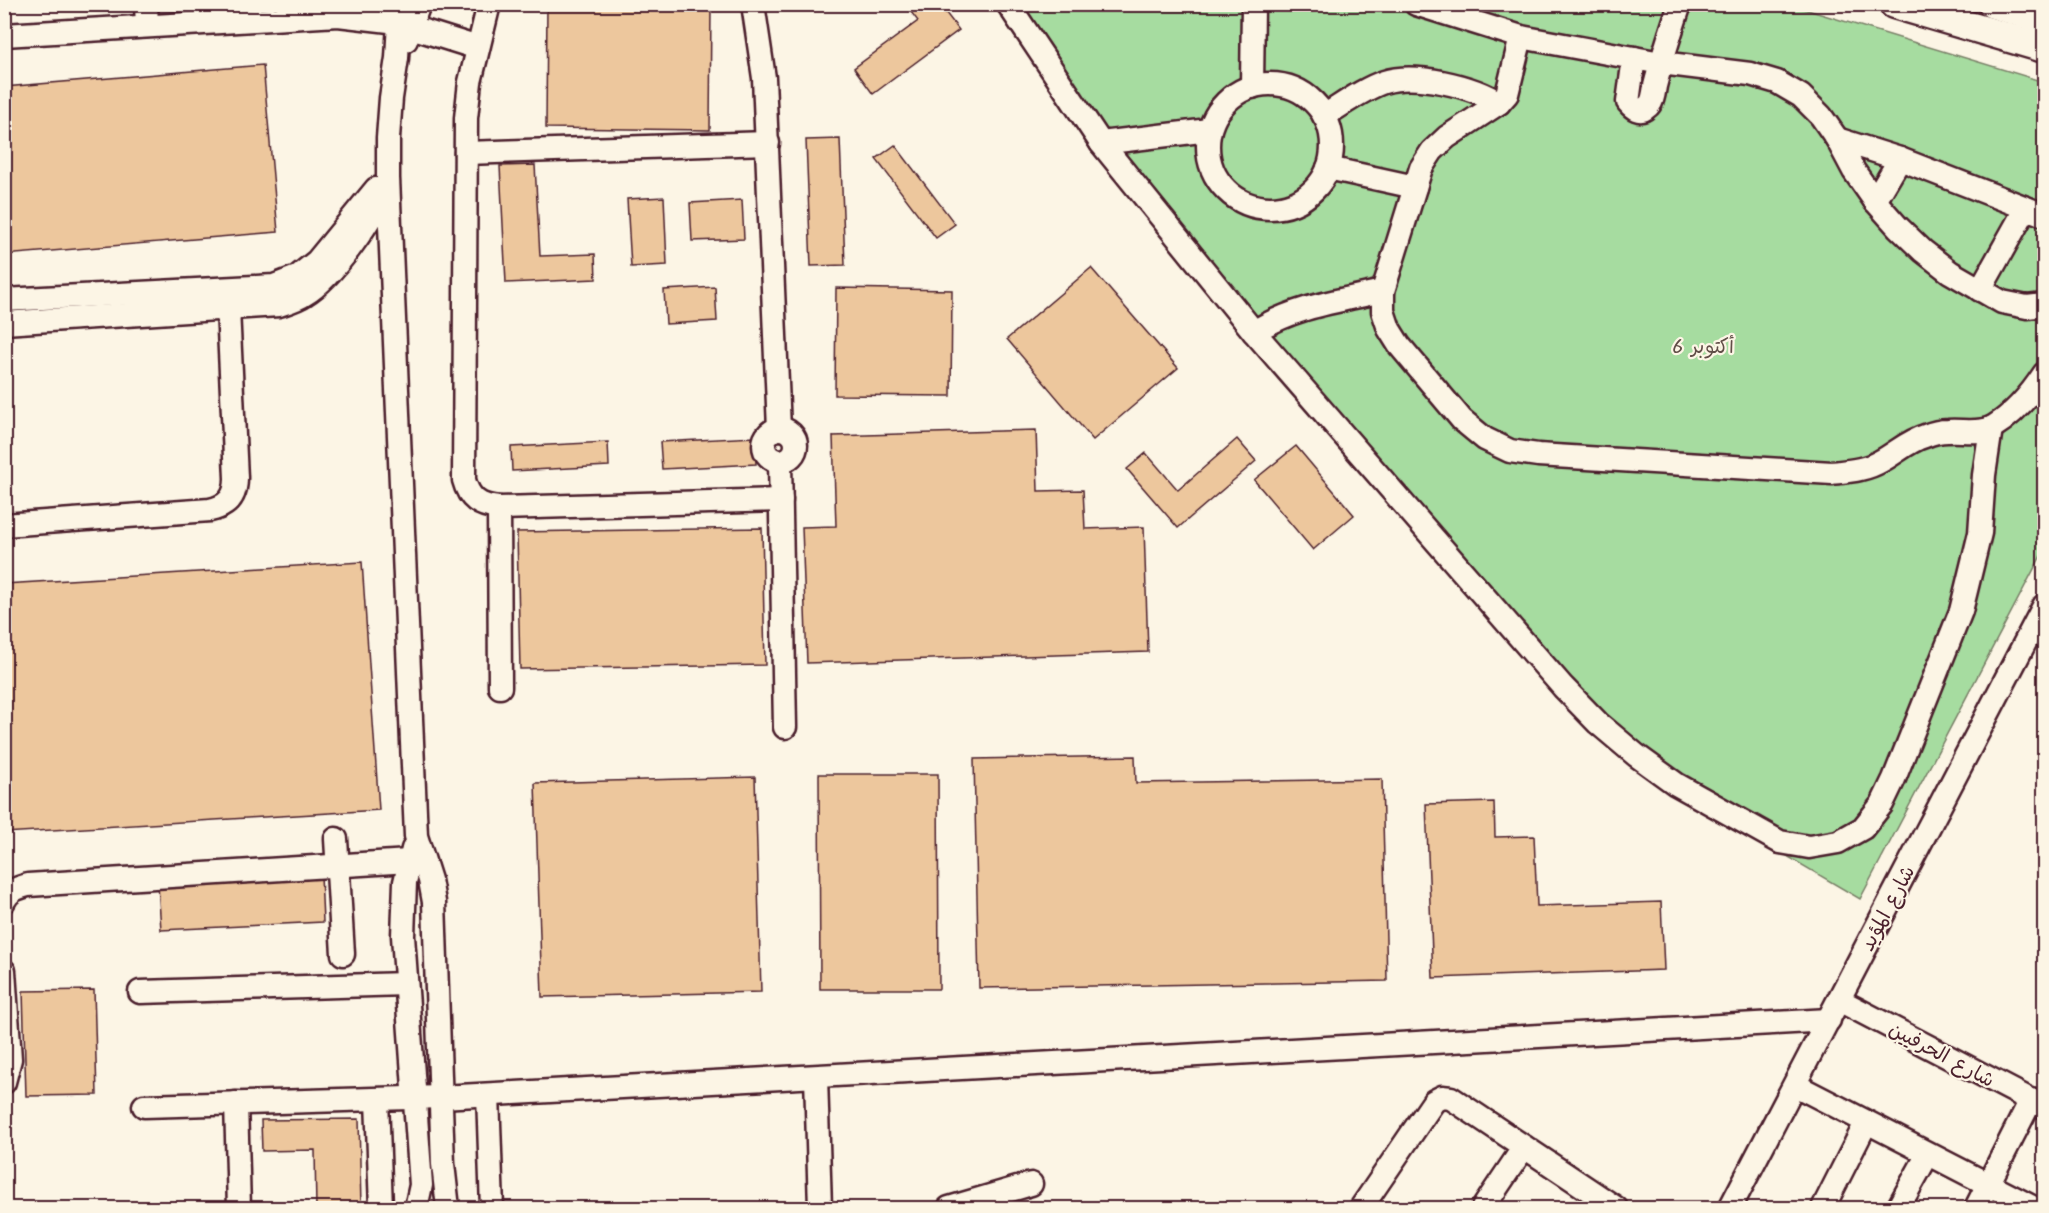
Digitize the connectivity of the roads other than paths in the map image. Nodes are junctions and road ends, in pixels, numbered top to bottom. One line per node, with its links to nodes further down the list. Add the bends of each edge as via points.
1 (419, 4): 12 (street)
2 (489, 4): 16 (street)
3 (753, 4): 25 (street)
4 (1008, 4): 26 (street)
5 (1253, 4): 20 (street)
6 (1416, 4): 15 (street)
7 (1680, 4): 19 (street)
8 (1894, 4): 17 (main road)
9 (1996, 5): 13 (main road)
10 (310, 11): 11 (street); 12 (street)
11 (146, 16): 14 (street)
12 (403, 18): 16 (street); 30 (street, via 391,98)
13 (2044, 20)
14 (4, 35)
15 (1521, 37): 18 (street); 21 (street, via 1511,82)
16 (478, 48): 27 (street, via 466,117)
17 (2044, 48)
18 (1634, 58): 19 (street); 19 (street, via 1628,102 1633,109 1648,107)
19 (1661, 63): 24 (street, via 1750,74 1777,82 1801,96)
20 (1252, 87): 22 (street, via 1268,84 1301,92); 23 (street, via 1225,103)
21 (1499, 103): 22 (street, via 1471,89 1398,78 1382,82); 31 (street, via 1432,151)
22 (1324, 116): 29 (street, via 1332,150)
23 (1209, 130): 26 (street); 29 (street, via 1207,148 1220,184 1251,206 1270,209 1305,198 1319,185)
24 (1837, 139): 28 (street); 32 (street)
25 (768, 143): 27 (street); 43 (street, via 779,429 786,430 795,441 792,454 780,461)
26 (1101, 143): 40 (street)
27 (466, 153): 44 (street, via 464,480 476,501)
28 (1900, 159): 32 (street); 33 (street)
29 (1328, 168): 31 (street)
30 (388, 178): 36 (street, via 316,261 297,277 274,286); 38 (street, via 367,225 327,276 306,294 279,305); 49 (street)
31 (1415, 187): 35 (street)
32 (1875, 201): 34 (street, via 1923,251)
33 (2035, 211): 34 (street)
34 (1980, 290): 37 (street, via 2002,302 2027,307)
35 (1383, 291): 40 (street, via 1291,313); 42 (street, via 1383,311 1400,345 1462,420 1485,439 1510,452 1832,473 1881,462 1923,436)
36 (4, 300)
37 (2044, 305)
38 (228, 309): 39 (street); 45 (street, via 236,478 231,500 210,510)
39 (4, 323)
40 (1254, 332): 42 (street, via 1598,723 1676,784 1780,842 1809,847 1838,842 1863,828 1882,804 1894,779 1961,611 1980,533)
41 (2044, 374): 42 (street, via 2015,409)
42 (1991, 428)
43 (781, 500): 44 (street); 48 (street)
44 (498, 508): 47 (street)
45 (4, 525)
46 (2044, 606): 60 (street, شارع المؤيد)
47 (500, 687)
48 (785, 727)
49 (416, 836): 51 (street); 55 (street, via 434,902)
50 (336, 839): 52 (street)
51 (409, 861): 52 (street); 56 (street, via 403,902)
52 (338, 866): 53 (street, via 28,885 16,888); 54 (street)
53 (4, 901)
54 (342, 954)
55 (437, 957): 56 (street); 66 (street)
56 (404, 959): 58 (street)
57 (4, 971): 63 (street, via 10,1059)
58 (406, 984): 59 (street); 67 (street)
59 (140, 992)
60 (1839, 1000): 61 (street, شارع المؤيد); 70 (street, شارع الحرفيين)
61 (1829, 1020): 62 (street); 64 (street, شارع المؤيد)
62 (816, 1077): 65 (street); 83 (street)
63 (4, 1082)
64 (1795, 1085): 72 (street); 87 (street, شارع المؤيد)
65 (488, 1095): 66 (street); 82 (street)
66 (441, 1097): 67 (street); 81 (street)
67 (414, 1098): 68 (street); 80 (street, via 421,1185)
68 (377, 1100): 69 (street); 79 (street)
69 (236, 1103): 71 (street); 78 (street)
70 (2038, 1104): 76 (street)
71 (144, 1106)
72 (1866, 1123): 74 (street); 88 (street)
73 (1524, 1147): 77 (street, via 1451,1098 1442,1097 1434,1101); 85 (street); 86 (street)
74 (1928, 1154): 76 (street); 89 (street)
75 (1031, 1184): 84 (street)
76 (1989, 1185): 90 (street); 91 (street)
77 (1368, 1206)
78 (239, 1209)
79 (381, 1209)
80 (416, 1209)
81 (448, 1209)
82 (492, 1209)
83 (820, 1209)
84 (949, 1209)
85 (1483, 1209)
86 (1616, 1209)
87 (1730, 1209)
88 (1823, 1209)
89 (1898, 1209)
90 (1976, 1209)
91 (2034, 1209)

